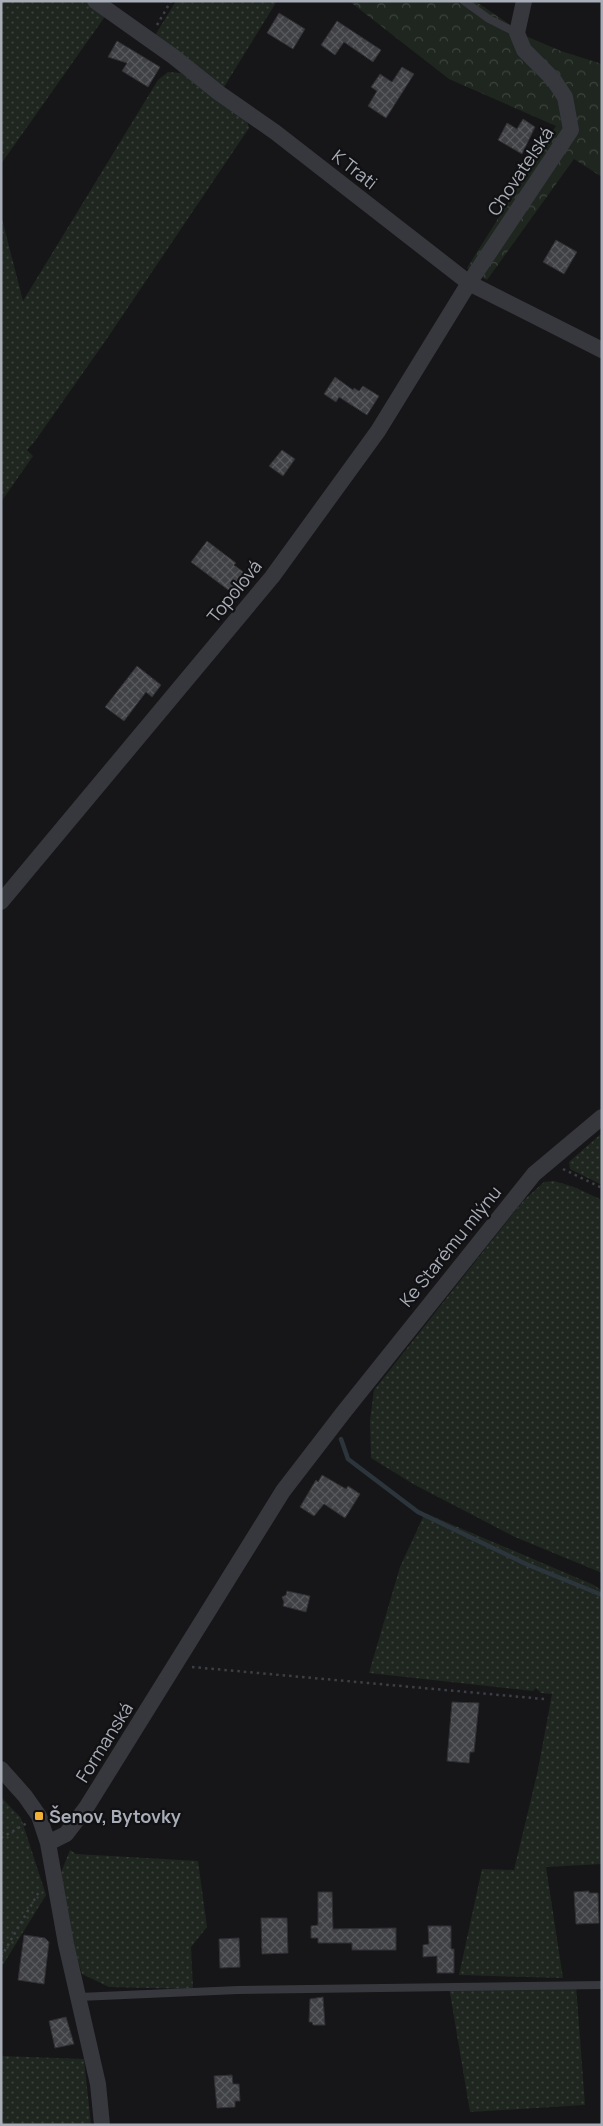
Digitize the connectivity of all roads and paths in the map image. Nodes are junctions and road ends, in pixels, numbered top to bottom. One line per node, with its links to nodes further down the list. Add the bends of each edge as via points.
1 (95, 1): 6 (street, K Trati)
2 (171, 1): 6 (path)
3 (464, 1): 5 (lane)
4 (524, 1): 5 (street)
5 (517, 33): 7 (street, Chovatelská, via 524,50 553,79 565,98 571,130)
6 (148, 40): 7 (street, K Trati, via 275,132)
7 (469, 283): 8 (street, K Trati); 9 (street, Topolová, via 378,431 272,577)
8 (602, 350)
9 (1, 902)
10 (602, 1117): 11 (street, Ke Starému mlýnu)
11 (548, 1161): 12 (path); 13 (street, Ke Starému mlýnu, via 534,1174)
12 (602, 1188)
13 (343, 1413): 14 (street, Formanská, via 283,1491)
14 (176, 1665): 15 (path); 19 (street, Formanská, via 86,1808 66,1834)
15 (544, 1700)
16 (1, 1769): 17 (street)
17 (39, 1816): 18 (path); 19 (street)
18 (1, 1838)
19 (48, 1843): 20 (street)
20 (53, 1867): 21 (path); 23 (street)
21 (1, 1958)
22 (602, 1985): 23 (lane, via 238,1990)
23 (79, 1997): 24 (street, via 98,2084)
24 (102, 2125)

